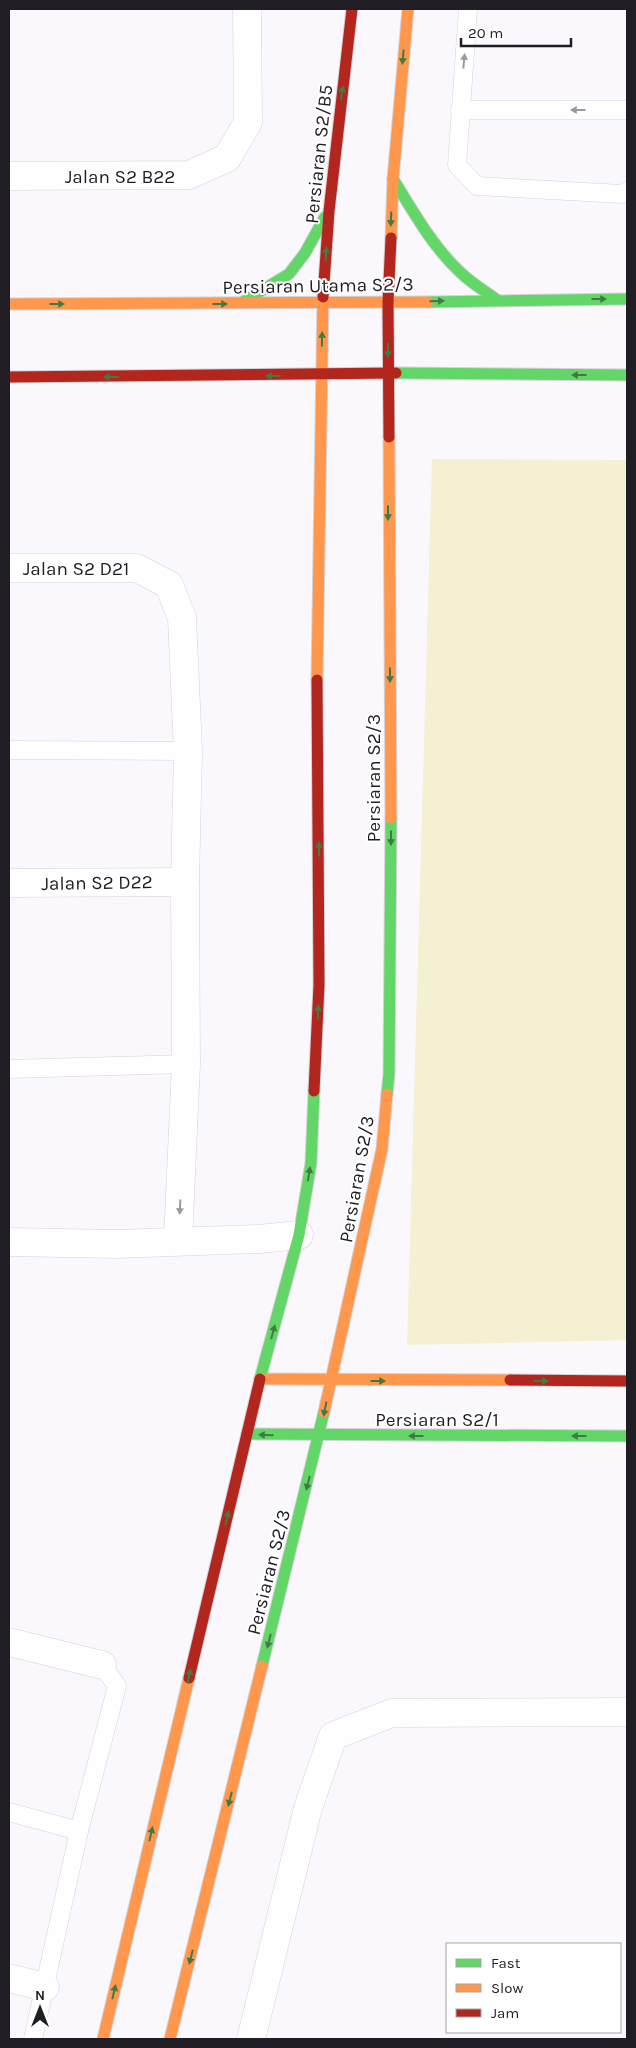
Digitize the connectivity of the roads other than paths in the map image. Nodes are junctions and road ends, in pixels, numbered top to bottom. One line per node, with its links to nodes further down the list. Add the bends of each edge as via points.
1 (247, 9): 7 (street, Jalan S2 B22, via 248,122 227,158 189,176)
2 (352, 9): 10 (main road, Persiaran S2/B5, one-way to 2)
3 (408, 9): 8 (main road, one-way to 8)
4 (468, 9): 5 (lane, one-way to 4)
5 (460, 110): 6 (lane, one-way to 5); 9 (lane, via 456,164 477,186 622,194)
6 (627, 110)
7 (9, 176)
8 (393, 178): 12 (main road, via 437,247 462,273); 13 (main road, one-way to 13)
9 (627, 191)
10 (328, 211): 14 (main road, Persiaran S2/B5, one-way to 10); 16 (main road, via 305,254 289,274)
11 (627, 299): 12 (main road, Persiaran Utama S2/3, one-way to 11)
12 (497, 300): 13 (main road, Persiaran Utama S2/3, one-way to 12)
13 (388, 302): 14 (main road, Persiaran Utama S2/3); 17 (main road, Persiaran S2/3, one-way to 17)
14 (323, 303): 16 (main road, Persiaran Utama S2/3); 18 (main road, Persiaran S2/B5, one-way to 14)
15 (9, 304): 16 (main road, Persiaran Utama S2/3, one-way to 16)
16 (239, 304)
17 (387, 374): 18 (main road); 19 (main road, one-way to 17); 32 (main road, Persiaran S2/3, one-way to 32, via 391,866 389,1075 382,1149)
18 (322, 375): 20 (main road, one-way to 20); 28 (main road, Persiaran S2/B5, one-way to 18, via 311,1163 319,984 318,657)
19 (627, 375)
20 (9, 378)
21 (9, 568): 23 (street, Jalan S2 D21, via 137,568 169,586 182,618)
22 (9, 750): 23 (lane)
23 (188, 751): 24 (street)
24 (184, 882): 25 (street, Jalan S2 D22); 26 (street)
25 (9, 883)
26 (186, 1064): 27 (lane); 29 (street, one-way to 29)
27 (9, 1069)
28 (299, 1235): 29 (street); 31 (main road, Persiaran S2/B5, one-way to 28)
29 (178, 1240): 30 (street, via 117,1244)
30 (9, 1242)
31 (260, 1379): 32 (main road, Persiaran S2/1); 34 (main road, Persiaran S2/B5)
32 (330, 1381): 33 (main road, Persiaran S2/1, one-way to 33); 35 (main road, Persiaran S2/3, one-way to 35)
33 (627, 1381)
34 (247, 1434): 35 (main road, Persiaran S2/1, one-way to 34); 45 (main road, Persiaran S2/B5, one-way to 34)
35 (319, 1436): 36 (main road, Persiaran S2/1, one-way to 35); 46 (main road, Persiaran S2/3, one-way to 46)
36 (627, 1436)
37 (9, 1642): 38 (street)
38 (102, 1665): 41 (lane, via 117,1686)
39 (627, 1712): 47 (street, via 392,1713 333,1736 308,1808)
40 (9, 1812): 41 (lane)
41 (79, 1831): 43 (lane)
42 (9, 1978): 43 (street)
43 (46, 1987): 44 (lane)
44 (33, 2039)
45 (103, 2039)
46 (170, 2039)
47 (251, 2039)

